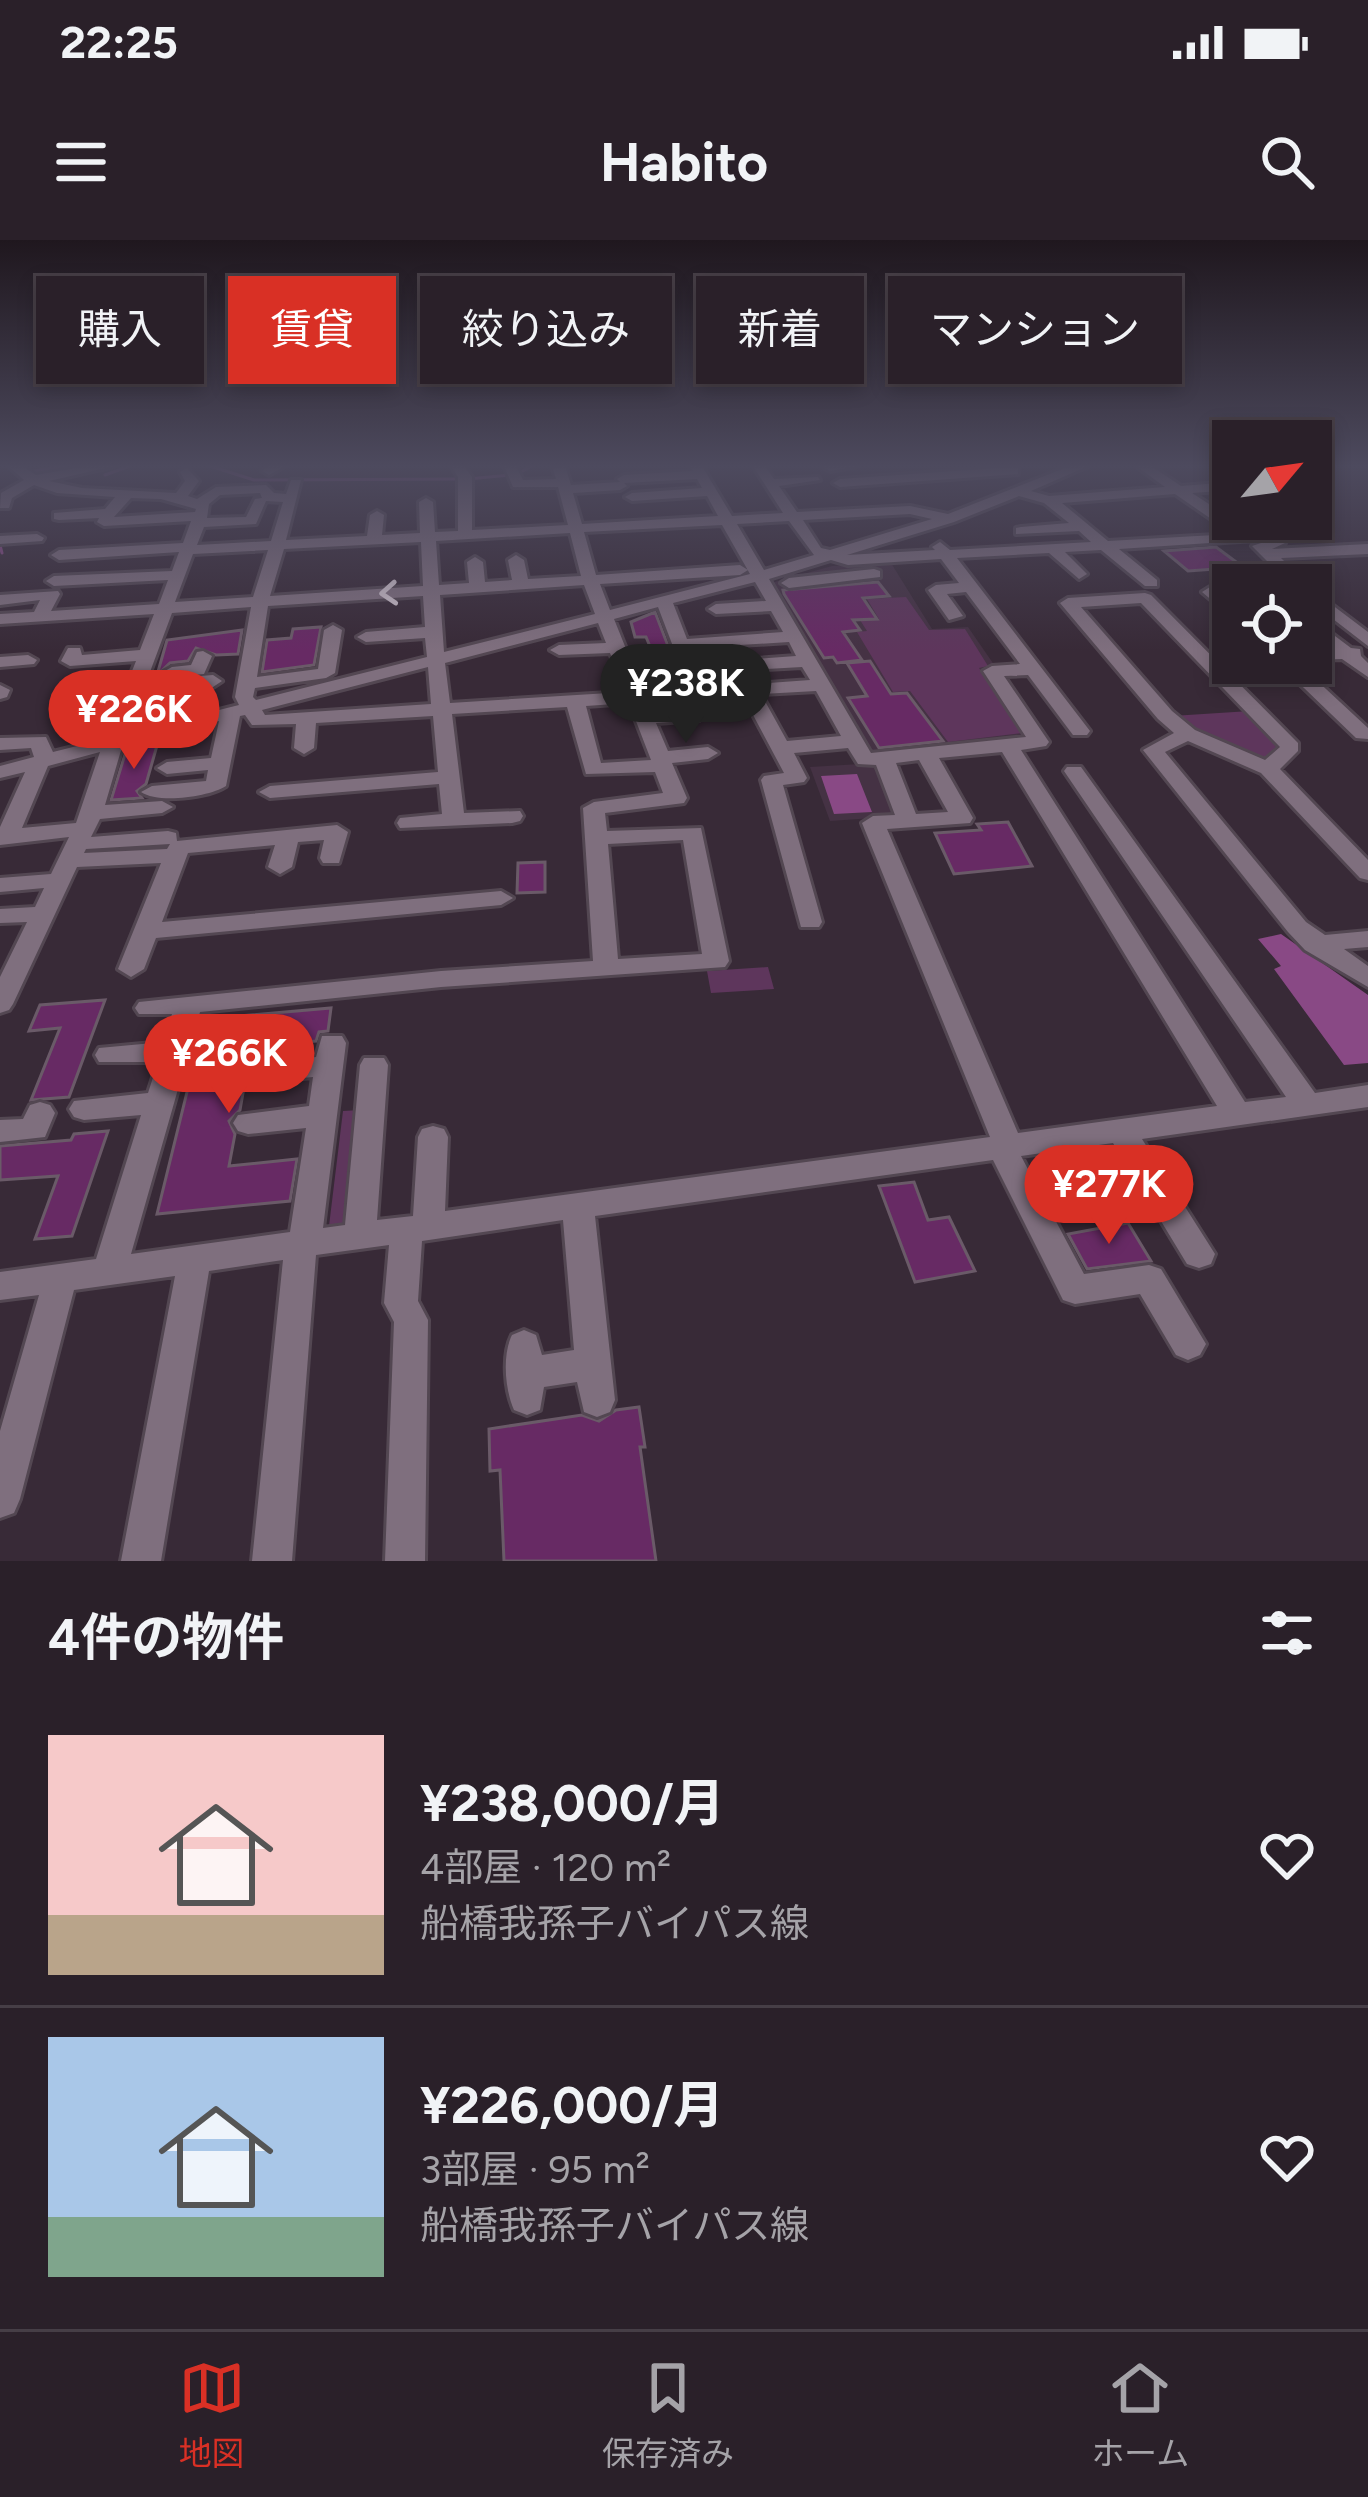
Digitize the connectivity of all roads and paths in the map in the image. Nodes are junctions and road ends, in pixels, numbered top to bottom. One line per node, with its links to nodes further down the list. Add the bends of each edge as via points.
1 (191, 528): 2 (street)
2 (196, 528): 17 (street); 29 (street); 37 (street); 45 (street)
3 (283, 528): 29 (street)
4 (374, 528): 26 (street)
5 (427, 528): 23 (street)
6 (470, 528): 39 (street)
7 (521, 528): 39 (street)
8 (541, 528): 21 (street)
9 (576, 528): 21 (street)
10 (708, 528): 19 (street)
11 (729, 528): 50 (street)
12 (799, 528): 38 (street)
13 (924, 528): 20 (street)
14 (1074, 528): 32 (street)
15 (1081, 528): 30 (street)
16 (1232, 528): 31 (street)
17 (252, 529)
18 (1128, 529): 27 (street)
19 (603, 530): 21 (street); 35 (street)
20 (917, 530): 32 (street); 38 (street)
21 (577, 531): 54 (street)
22 (0, 536): 36 (street, via 37,546)
23 (427, 538): 26 (street); 39 (street); 53 (street)
24 (1255, 540): 31 (street)
25 (1276, 540): 31 (street)
26 (370, 541): 28 (street); 40 (street)
27 (1147, 543): 30 (street); 31 (street)
28 (314, 544): 29 (street); 41 (street)
29 (278, 545): 57 (street)
30 (1103, 546): 33 (street); 49 (street)
31 (1259, 546): 34 (street); 42 (street)
32 (942, 549): 33 (street); 38 (street, via 865,562); 52 (street)
33 (1053, 549): 44 (street)
34 (1368, 549)
35 (610, 551)
36 (0, 555)
37 (59, 555)
38 (831, 556): 50 (street)
39 (475, 558): 46 (street); 53 (street)
40 (365, 561)
41 (308, 564)
42 (1278, 564)
43 (879, 574): 50 (street)
44 (1079, 574)
45 (178, 575): 48 (street); 60 (street)
46 (520, 576): 54 (street); 58 (street)
47 (326, 578): 59 (street)
48 (54, 581)
49 (1151, 583)
50 (762, 585): 54 (street, via 683,567 639,569); 56 (street); 61 (street); 70 (street); 112 (street)
51 (110, 586): 64 (street, via 84,587)
52 (973, 587): 65 (street, via 936,590); 84 (street)
53 (431, 590): 59 (street, one-way to 59); 68 (street)
54 (602, 599): 56 (street); 73 (street); 81 (street)
55 (0, 600): 66 (street, via 52,594)
56 (664, 601): 70 (street, via 680,645)
57 (260, 602): 59 (street); 60 (street); 90 (street)
58 (539, 603)
59 (317, 607)
60 (165, 608): 64 (street, via 94,621); 86 (street)
61 (716, 609)
62 (1332, 612): 72 (street)
63 (0, 613): 66 (street)
64 (68, 615): 66 (street)
65 (956, 616)
66 (39, 617)
67 (333, 630): 88 (street)
68 (434, 632): 69 (street); 81 (street)
69 (366, 637)
70 (792, 637): 82 (street)
71 (1332, 641): 77 (street)
72 (1368, 641)
73 (616, 648): 74 (street); 97 (street)
74 (559, 650)
75 (74, 652): 86 (street, via 70,661)
76 (1368, 652): 77 (street)
77 (1346, 653): 78 (street); 85 (street)
78 (1332, 654)
79 (203, 656): 86 (street, via 198,670)
80 (28, 660): 83 (street)
81 (437, 660): 88 (street); 99 (street)
82 (806, 661): 93 (street); 94 (street, via 736,665)
83 (0, 662)
84 (1034, 669): 101 (street); 107 (street, via 992,671 1039,742)
85 (1368, 672)
86 (140, 674): 89 (street); 92 (street); 105 (street)
87 (682, 674): 96 (street)
88 (331, 680): 90 (street); 98 (street)
89 (213, 681)
90 (246, 684): 98 (street)
91 (1309, 684): 103 (street)
92 (72, 685)
93 (820, 685): 94 (street); 104 (street)
94 (753, 690): 96 (street); 109 (street)
95 (575, 702): 97 (street); 99 (street); 114 (street, via 593,770)
96 (696, 704): 97 (street)
97 (640, 708): 114 (street)
98 (240, 711): 100 (street, via 259,722); 105 (street); 115 (street)
99 (444, 711): 100 (street); 120 (street)
100 (306, 721): 108 (street)
101 (1080, 731)
102 (1188, 734): 117 (street); 117 (street, via 1068,603 1145,598 1292,747); 141 (street, via 1153,750)
103 (1363, 734)
104 (854, 741): 109 (street); 112 (street, via 865,760)
105 (113, 743): 113 (street); 129 (street)
106 (0, 744): 113 (street, via 39,741)
107 (1008, 745): 111 (street); 157 (street)
108 (304, 748)
109 (782, 748): 138 (street, via 797,778 771,780)
110 (708, 753): 114 (street)
111 (926, 754): 112 (street); 124 (street, via 962,818)
112 (880, 758): 124 (street)
113 (42, 762): 119 (street); 126 (street)
114 (662, 762): 128 (street, via 676,798 594,808)
115 (220, 763): 116 (street); 129 (street, via 215,787 157,799)
116 (167, 768)
117 (1268, 770): 133 (street)
118 (1074, 771): 154 (street)
119 (0, 772)
120 (449, 776): 121 (street); 123 (street)
121 (270, 792)
122 (512, 816): 123 (street)
123 (454, 820): 125 (street)
124 (908, 821): 163 (street, via 873,823)
125 (408, 823)
126 (4, 837): 129 (street)
127 (288, 837): 130 (street); 131 (street, via 337,832); 132 (street)
128 (596, 838): 142 (street); 142 (street, via 693,833 716,961)
129 (77, 846): 130 (street); 134 (street); 136 (street)
130 (172, 846): 139 (street)
131 (332, 858)
132 (280, 867)
133 (1368, 873)
134 (0, 885)
135 (501, 898): 139 (street)
136 (44, 914): 137 (street); 145 (street)
137 (0, 916)
138 (809, 922)
139 (146, 931): 143 (street)
140 (1368, 939): 141 (street)
141 (1314, 944): 144 (street)
142 (606, 968): 146 (street)
143 (131, 969)
144 (1368, 979)
145 (0, 1004)
146 (189, 1004): 147 (street); 148 (street)
147 (148, 1008)
148 (175, 1051): 149 (street); 153 (street)
149 (109, 1055)
150 (374, 1065): 168 (street)
151 (259, 1072): 158 (street, via 330,1054)
152 (1368, 1096): 154 (street)
153 (160, 1102): 155 (street); 172 (street)
154 (1307, 1104): 157 (street)
155 (85, 1109)
156 (40, 1113): 161 (street, via 34,1129)
157 (1237, 1114): 160 (street)
158 (322, 1116): 159 (street); 169 (street)
159 (248, 1123)
160 (1121, 1131): 163 (street); 164 (street)
161 (0, 1132)
162 (433, 1138): 167 (street)
163 (1005, 1148): 166 (street); 175 (street, via 1075,1290 1149,1279)
164 (1155, 1185): 165 (street); 170 (street)
165 (1044, 1201)
166 (578, 1206): 167 (street); 176 (street, via 595,1382)
167 (417, 1228): 168 (street); 180 (street, via 400,1304 411,1320)
168 (360, 1236): 169 (street)
169 (303, 1243): 171 (street); 179 (street)
170 (1199, 1254)
171 (195, 1257): 172 (street); 178 (street)
172 (110, 1268): 173 (street)
173 (61, 1277): 174 (street); 177 (street)
174 (0, 1286)
175 (1188, 1344)
176 (526, 1372)
177 (0, 1499)
178 (141, 1561)
179 (272, 1561)
180 (405, 1561)

